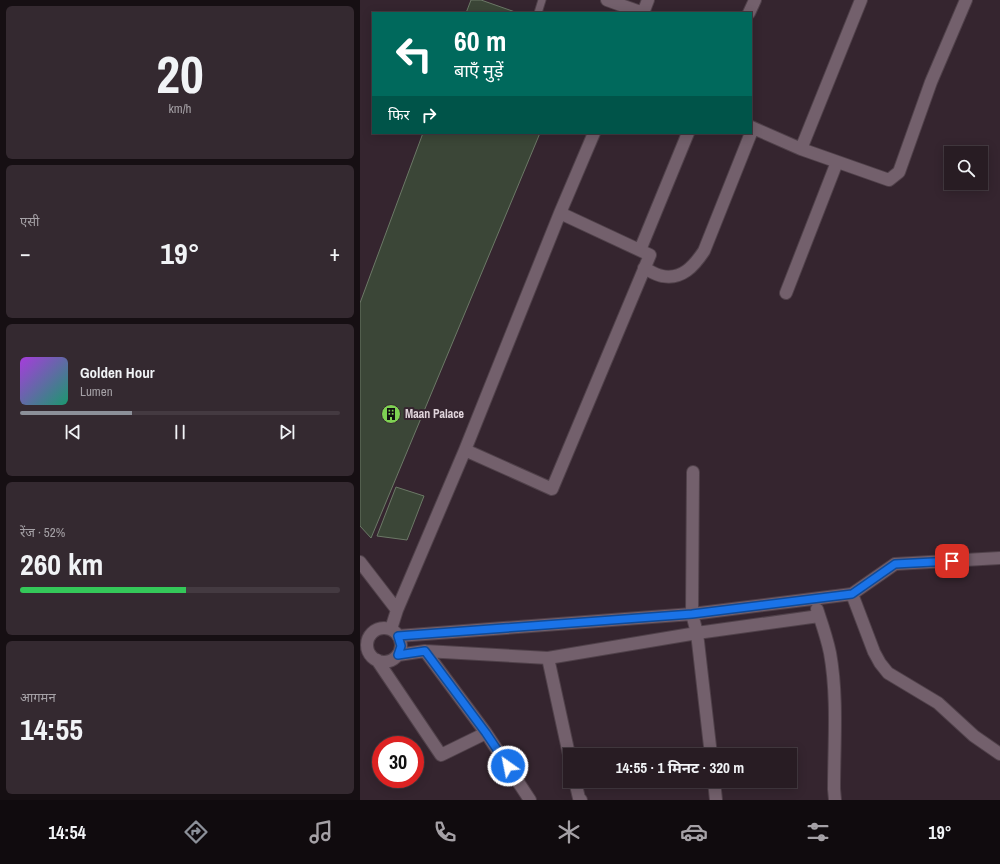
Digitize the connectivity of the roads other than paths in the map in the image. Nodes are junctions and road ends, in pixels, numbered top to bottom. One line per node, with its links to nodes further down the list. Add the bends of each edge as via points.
1 (542, 0): 7 (lane)
2 (607, 0): 8 (street)
3 (648, 0): 9 (street)
4 (755, 0): 10 (street)
5 (861, 0): 15 (street)
6 (966, 0): 16 (street, via 931,82 899,172 889,180)
7 (538, 12)
8 (640, 12)
9 (643, 12)
10 (749, 12)
11 (752, 130): 15 (street)
12 (594, 134): 17 (street)
13 (688, 134): 18 (street)
14 (749, 134): 19 (street, via 704,251 695,263 680,276 662,276)
15 (801, 149): 16 (street)
16 (837, 162): 20 (street)
17 (560, 213): 18 (street); 21 (street)
18 (640, 250): 19 (street, via 650,255)
19 (644, 268): 21 (street, via 552,490)
20 (786, 293)
21 (465, 450): 27 (street)
22 (693, 472): 28 (street)
23 (1000, 558): 25 (street, via 895,564)
24 (360, 562): 27 (street)
25 (852, 594): 26 (street); 39 (street, via 874,652 888,673 938,703 974,736)
26 (814, 598): 28 (street); 29 (street)
27 (397, 610): 30 (street)
28 (692, 614): 30 (street); 31 (street)
29 (819, 616): 31 (street); 45 (street, via 830,654 834,692)
30 (395, 633): 32 (street, via 385,628 374,631 368,640); 34 (street, via 401,646)
31 (697, 633): 35 (street); 38 (street)
32 (367, 650): 34 (street, via 388,662); 36 (street, via 441,755)
33 (425, 651): 34 (street); 35 (street); 36 (street)
34 (398, 655)
35 (548, 658): 37 (street)
36 (486, 733): 43 (street)
37 (568, 748)
38 (710, 748)
39 (1000, 754)
40 (576, 788): 42 (street)
41 (715, 788): 44 (street)
42 (577, 799)
43 (530, 800)
44 (716, 800)
45 (835, 800)

